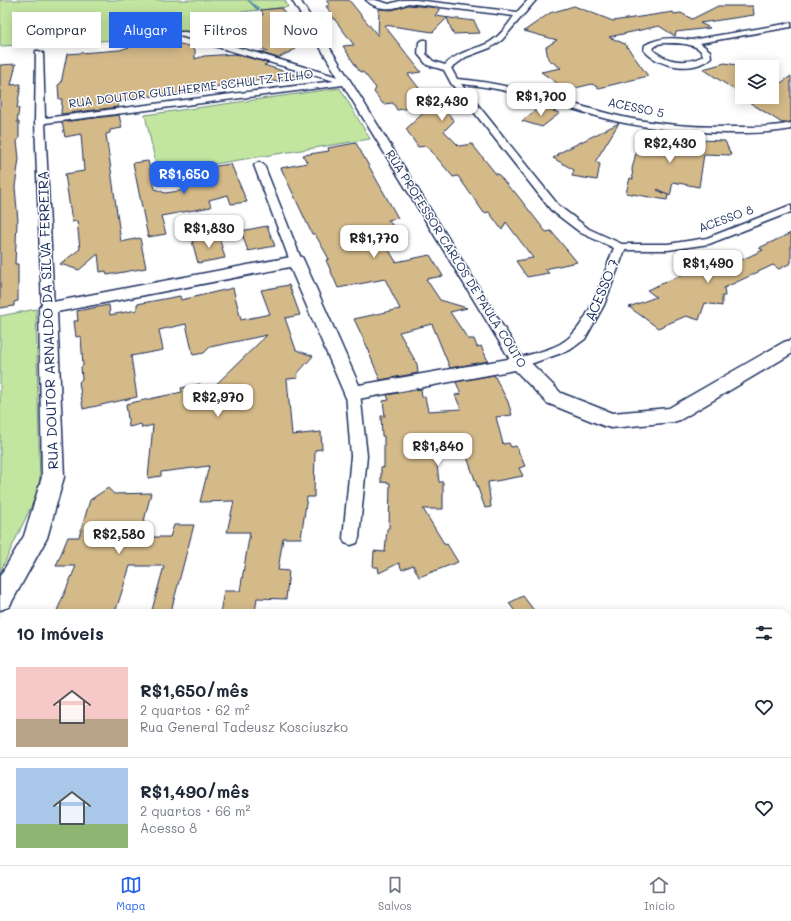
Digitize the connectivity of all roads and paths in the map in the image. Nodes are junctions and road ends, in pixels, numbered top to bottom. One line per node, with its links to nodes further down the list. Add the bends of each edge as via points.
1 (296, 0): 11 (street, RUA PROFESSOR CARLOS DE PAULA COUTO)
2 (370, 0): 3 (street, via 386,5 399,4)
3 (407, 0): 5 (street)
4 (532, 0): 5 (street)
5 (520, 15): 13 (street, via 507,32 492,43 468,52 452,61)
6 (791, 25): 9 (street)
7 (183, 34): 12 (street)
8 (423, 42): 13 (street, via 422,54 430,63)
9 (689, 43): 9 (street, via 672,40 656,42 648,47 648,50 656,57 675,62 695,62 707,57 704,49)
10 (40, 53): 16 (street, RUA DOUTOR ARNALDO DA SILVA FERREIRA)
11 (331, 57): 12 (street, via 320,63); 14 (street, RUA PROFESSOR CARLOS DE PAULA COUTO)
12 (296, 68): 14 (street)
13 (447, 68): 15 (street)
14 (345, 81): 16 (street, RUA DOUTOR GUILHERME SCHULTZ FILHO); 24 (street, RUA PROFESSOR CARLOS DE PAULA COUTO)
15 (454, 82): 17 (street, ACESSO 5, via 488,84 657,126 688,130 774,130); 20 (street, via 555,208 585,231)
16 (40, 121): 22 (street, RUA DOUTOR ARNALDO DA SILVA FERREIRA)
17 (791, 126)
18 (258, 165): 21 (street)
19 (791, 208): 20 (street, ACESSO 8, via 709,241 668,247)
20 (620, 247): 24 (street, ACESSO 7, via 598,305 580,336 565,347)
21 (296, 261): 22 (street); 25 (street)
22 (48, 308): 27 (street, RUA DOUTOR ARNALDO DA SILVA FERREIRA, via 53,477 35,538)
23 (791, 346): 24 (street, RUA PROFESSOR CARLOS DE PAULA COUTO, via 673,415 611,421 554,398)
24 (519, 363): 25 (street)
25 (353, 392): 26 (street, via 359,456)
26 (350, 538)
27 (0, 599)

